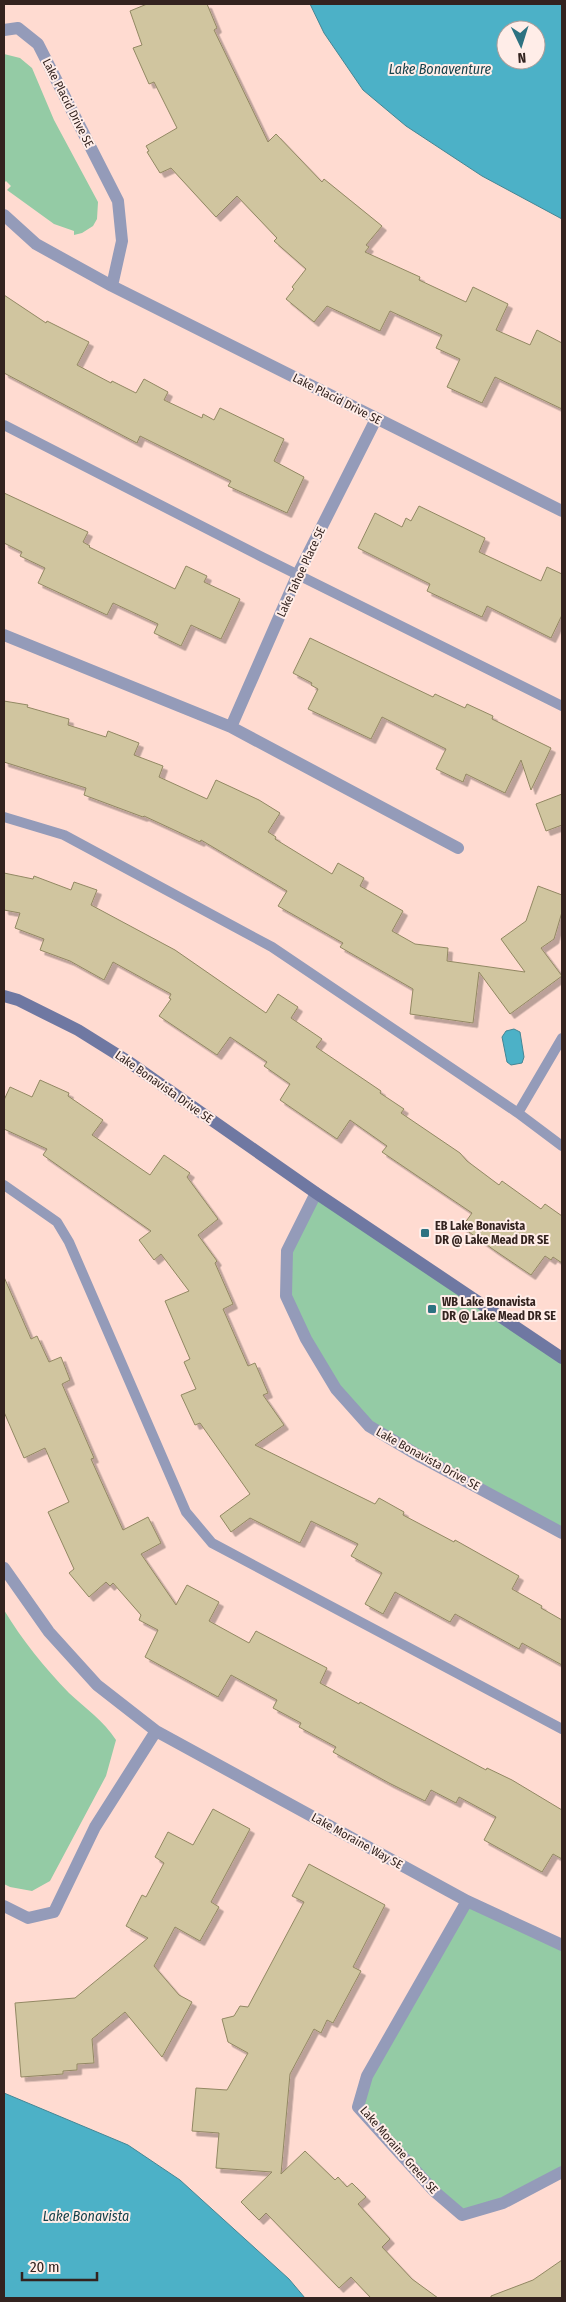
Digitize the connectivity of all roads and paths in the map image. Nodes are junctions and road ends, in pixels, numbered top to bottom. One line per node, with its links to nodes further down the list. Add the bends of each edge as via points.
1 (4, 30): 3 (street, Lake Placid Drive SE, via 18,28 38,44 118,201 122,240)
2 (4, 215): 3 (street, Lake Placid Drive SE, via 36,244)
3 (112, 286): 4 (street, Lake Placid Drive SE)
4 (376, 419): 6 (street, Lake Placid Drive SE); 7 (street, Lake Tahoe Place SE)
5 (4, 425): 7 (lane)
6 (562, 511)
7 (298, 574): 9 (lane); 10 (street, Lake Tahoe Place SE)
8 (4, 634): 10 (street)
9 (562, 706)
10 (230, 727): 12 (street)
11 (4, 817): 15 (lane, via 64,835 272,947)
12 (458, 848)
13 (4, 996): 18 (street, Lake Bonavista Drive SE, via 78,1030 126,1060)
14 (562, 1038): 15 (lane)
15 (518, 1113): 16 (lane)
16 (562, 1146)
17 (4, 1185): 22 (lane, via 57,1222 70,1242 186,1512 212,1543)
18 (316, 1193): 19 (street, Lake Bonavista Drive SE); 20 (street, Lake Bonavista Drive SE, via 286,1251 286,1296 306,1339 336,1389 369,1426)
19 (562, 1358)
20 (562, 1533)
21 (4, 1568): 23 (street, Lake Moraine Way SE, via 49,1632 97,1685)
22 (562, 1730)
23 (156, 1731): 24 (street, Lake Moraine Way SE); 25 (street, via 95,1827 54,1912 28,1918)
24 (467, 1901): 26 (street, Lake Moraine Way SE); 27 (street, Lake Moraine Green SE, via 367,2076 358,2107 434,2191 462,2215 503,2203)
25 (4, 1906)
26 (562, 1945)
27 (562, 2172)

